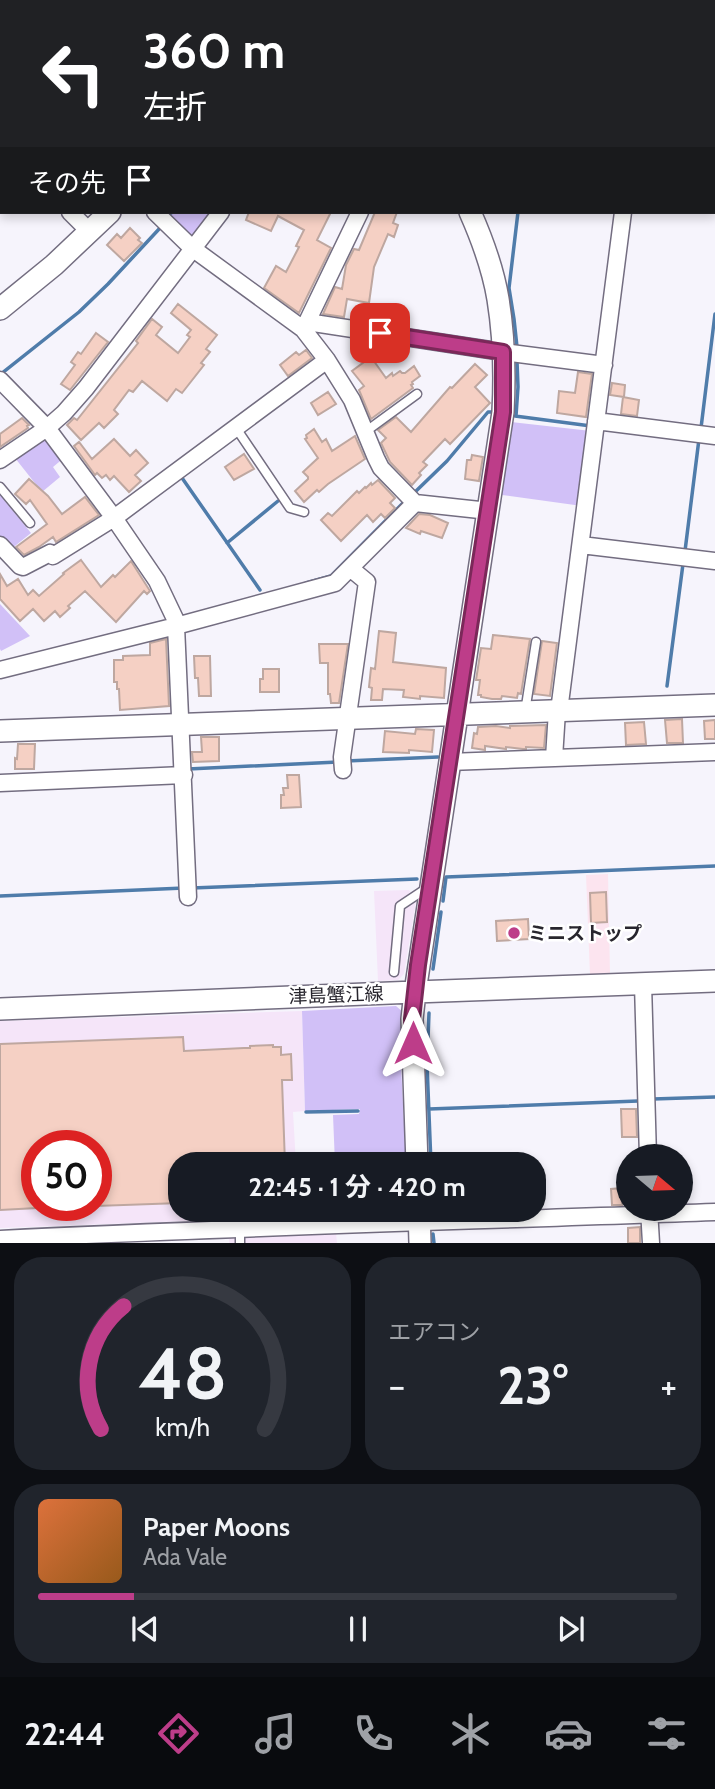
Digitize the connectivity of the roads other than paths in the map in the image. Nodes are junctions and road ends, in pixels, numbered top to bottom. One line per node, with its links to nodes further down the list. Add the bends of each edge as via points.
1 (72, 214): 8 (street)
2 (108, 214): 8 (main road)
3 (157, 214): 9 (street)
4 (218, 214): 9 (street)
5 (358, 214): 11 (street)
6 (471, 214): 12 (main road, via 498,298)
7 (623, 214): 14 (street)
8 (89, 231): 10 (main road)
9 (192, 248): 11 (street); 18 (street, via 86,388)
10 (0, 309)
11 (305, 326): 12 (street); 13 (street)
12 (503, 352): 14 (street); 25 (main road, via 503,412)
13 (327, 360): 19 (street); 20 (street)
14 (604, 365): 17 (street)
15 (0, 380): 18 (street)
16 (417, 394): 20 (lane)
17 (596, 421): 21 (street); 30 (street)
18 (47, 428): 22 (street); 27 (street)
19 (236, 428): 26 (lane, via 290,508); 27 (street)
20 (365, 432): 24 (street, via 382,468)
21 (715, 436)
22 (0, 460)
23 (0, 487): 28 (lane)
24 (411, 499): 25 (street); 32 (street)
25 (489, 511): 39 (main road)
26 (304, 512)
27 (114, 518): 29 (street, via 53,556 50,552 23,567); 33 (street, via 157,581)
28 (30, 523)
29 (0, 545)
30 (581, 545): 31 (street); 37 (street)
31 (715, 561)
32 (350, 568): 33 (street, via 335,583); 40 (street, via 367,583)
33 (176, 621): 35 (street); 41 (street)
34 (536, 642): 38 (lane)
35 (0, 670)
36 (715, 705): 37 (main road)
37 (558, 711): 38 (main road); 44 (street)
38 (525, 712): 39 (main road)
39 (456, 715): 40 (main road); 45 (main road)
40 (347, 719): 41 (main road); 46 (street)
41 (181, 724): 42 (main road); 47 (street)
42 (0, 731)
43 (715, 752): 44 (street)
44 (554, 754): 45 (street)
45 (449, 762): 49 (main road)
46 (343, 763)
47 (183, 769): 48 (street); 50 (street)
48 (0, 783)
49 (429, 887): 51 (lane, via 400,906); 54 (main road)
50 (188, 892)
51 (394, 972)
52 (715, 981): 53 (main road, 津島蟹江線)
53 (643, 984): 54 (main road, 津島蟹江線); 56 (street)
54 (415, 992): 55 (main road, 津島蟹江線); 57 (main road)
55 (0, 1009)
56 (648, 1144)
57 (417, 1152)
58 (693, 1212): 59 (street)
59 (715, 1212)
60 (616, 1214): 62 (street)
61 (650, 1222): 66 (street)
62 (419, 1225): 64 (street)
63 (201, 1236): 64 (street); 65 (street)
64 (240, 1236)
65 (0, 1239)
66 (651, 1243)

